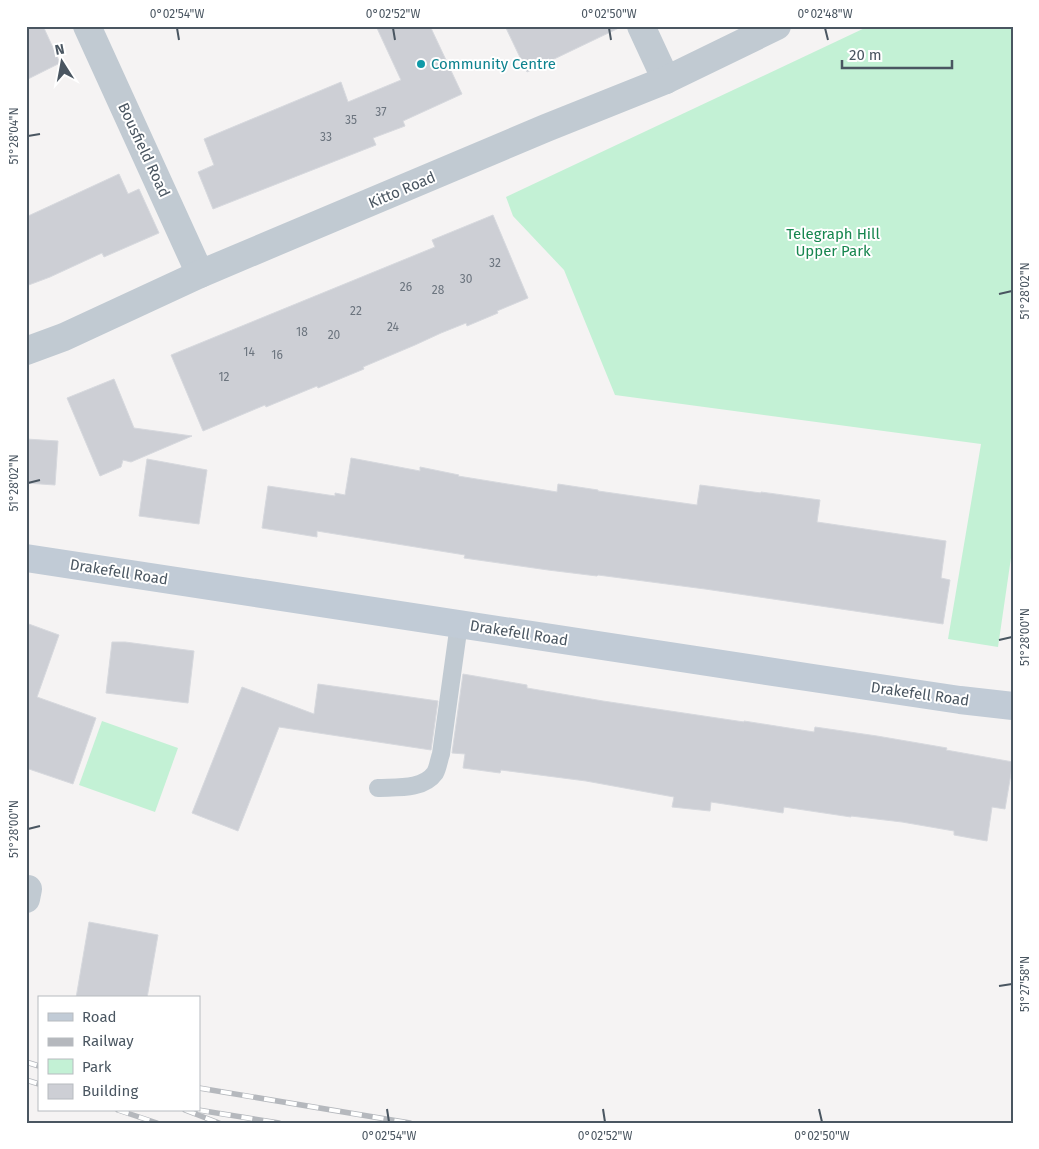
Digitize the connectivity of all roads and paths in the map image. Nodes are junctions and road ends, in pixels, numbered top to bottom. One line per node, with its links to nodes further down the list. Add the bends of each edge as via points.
1 (87, 26): 5 (street, Bousfield Road)
2 (641, 26): 4 (street)
3 (777, 26): 4 (street, Kitto Road)
4 (666, 80): 5 (street, Kitto Road)
5 (200, 274): 6 (street, Kitto Road, via 64,337)
6 (26, 351)
7 (26, 558): 8 (main road, Drakefell Road)
8 (459, 624): 9 (main road, Drakefell Road); 10 (lane, via 441,754 435,772 413,786)
9 (1013, 706)
10 (378, 788)

